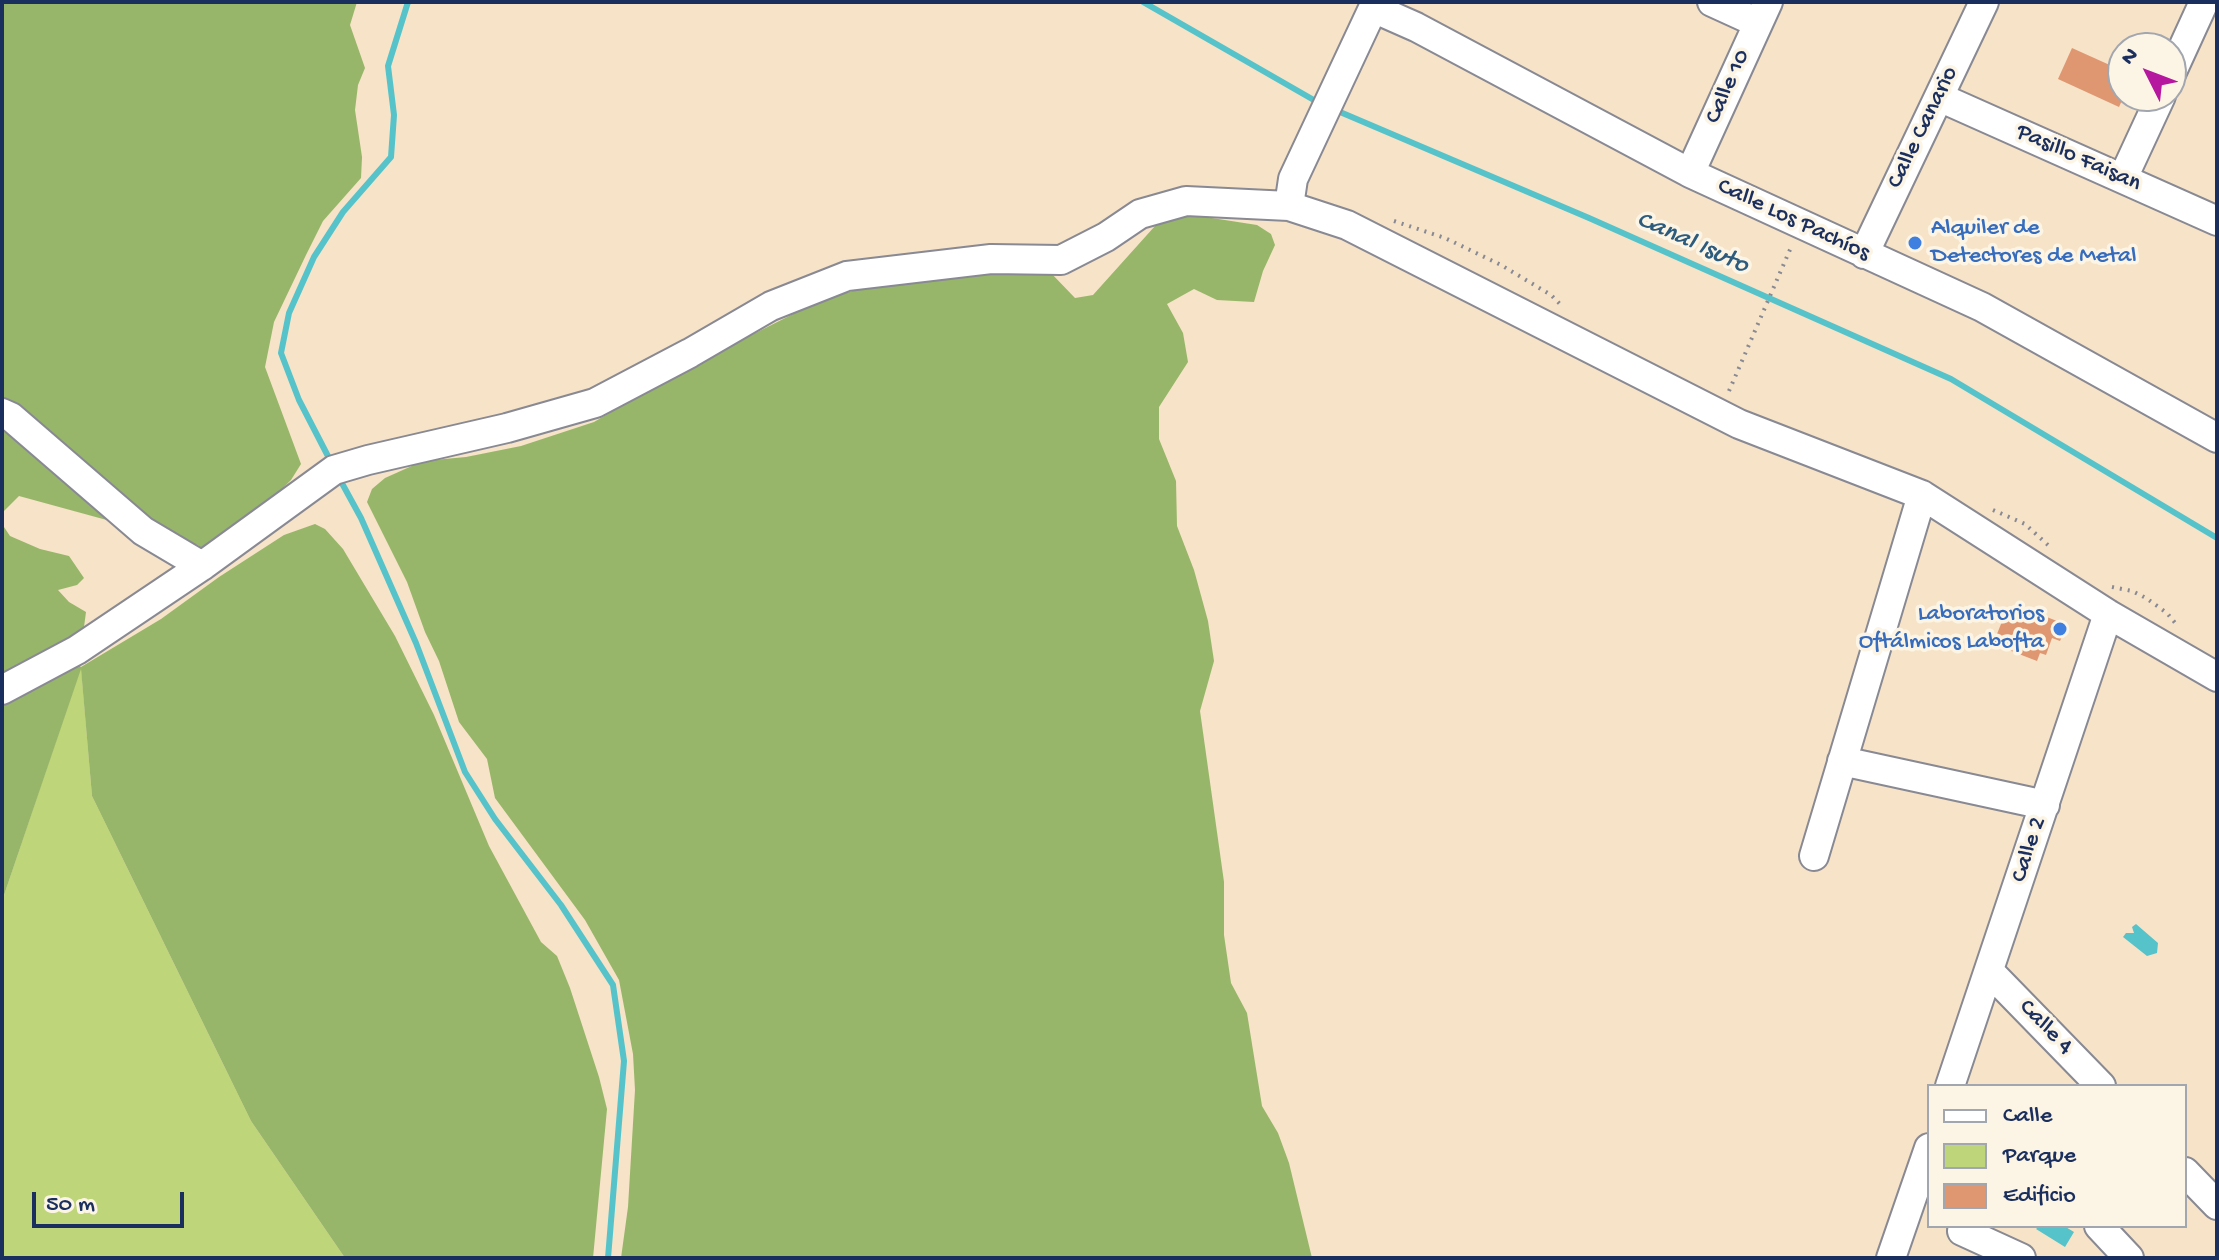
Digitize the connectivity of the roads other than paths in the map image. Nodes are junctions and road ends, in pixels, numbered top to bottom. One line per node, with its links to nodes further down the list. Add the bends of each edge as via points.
1 (1712, 2): 5 (street)
2 (1984, 2): 7 (street, Calle Canario)
3 (2204, 2): 6 (street)
4 (1375, 5): 9 (street, Calle Los Pachíos); 11 (street)
5 (1763, 12): 9 (street, Calle 10)
6 (2187, 39)
7 (1939, 97): 10 (street, Pasillo Faisan); 13 (street, Calle Canario)
8 (2154, 112): 10 (street)
9 (1690, 173): 13 (street, Calle Los Pachíos)
10 (2123, 178): 12 (street, Pasillo Faisan)
11 (1291, 192): 16 (street, via 1739,424); 17 (street, via 1186,201 1140,214 1061,260 991,259 847,276 771,306 595,403 334,470)
12 (2217, 221)
13 (1864, 254): 15 (street, Calle Los Pachíos, via 1982,307)
14 (2, 413): 17 (street, via 143,531)
15 (2216, 435)
16 (1922, 495): 18 (street); 21 (street)
17 (202, 566): 20 (street, via 77,650)
18 (2108, 614): 19 (street); 22 (street, Calle 2)
19 (2217, 677)
20 (2, 690)
21 (1842, 761): 22 (street); 23 (street)
22 (2045, 805): 24 (street, Calle 2)
23 (1814, 856)
24 (1989, 971): 25 (street, Calle 2); 26 (street, Calle 4)
25 (1951, 1084)
26 (2099, 1084)
27 (1927, 1154): 33 (street)
28 (2187, 1174): 29 (street)
29 (2217, 1205)
30 (2101, 1228): 34 (street)
31 (1962, 1231): 32 (street)
32 (2011, 1244)
33 (1891, 1258)
34 (2129, 1258)

